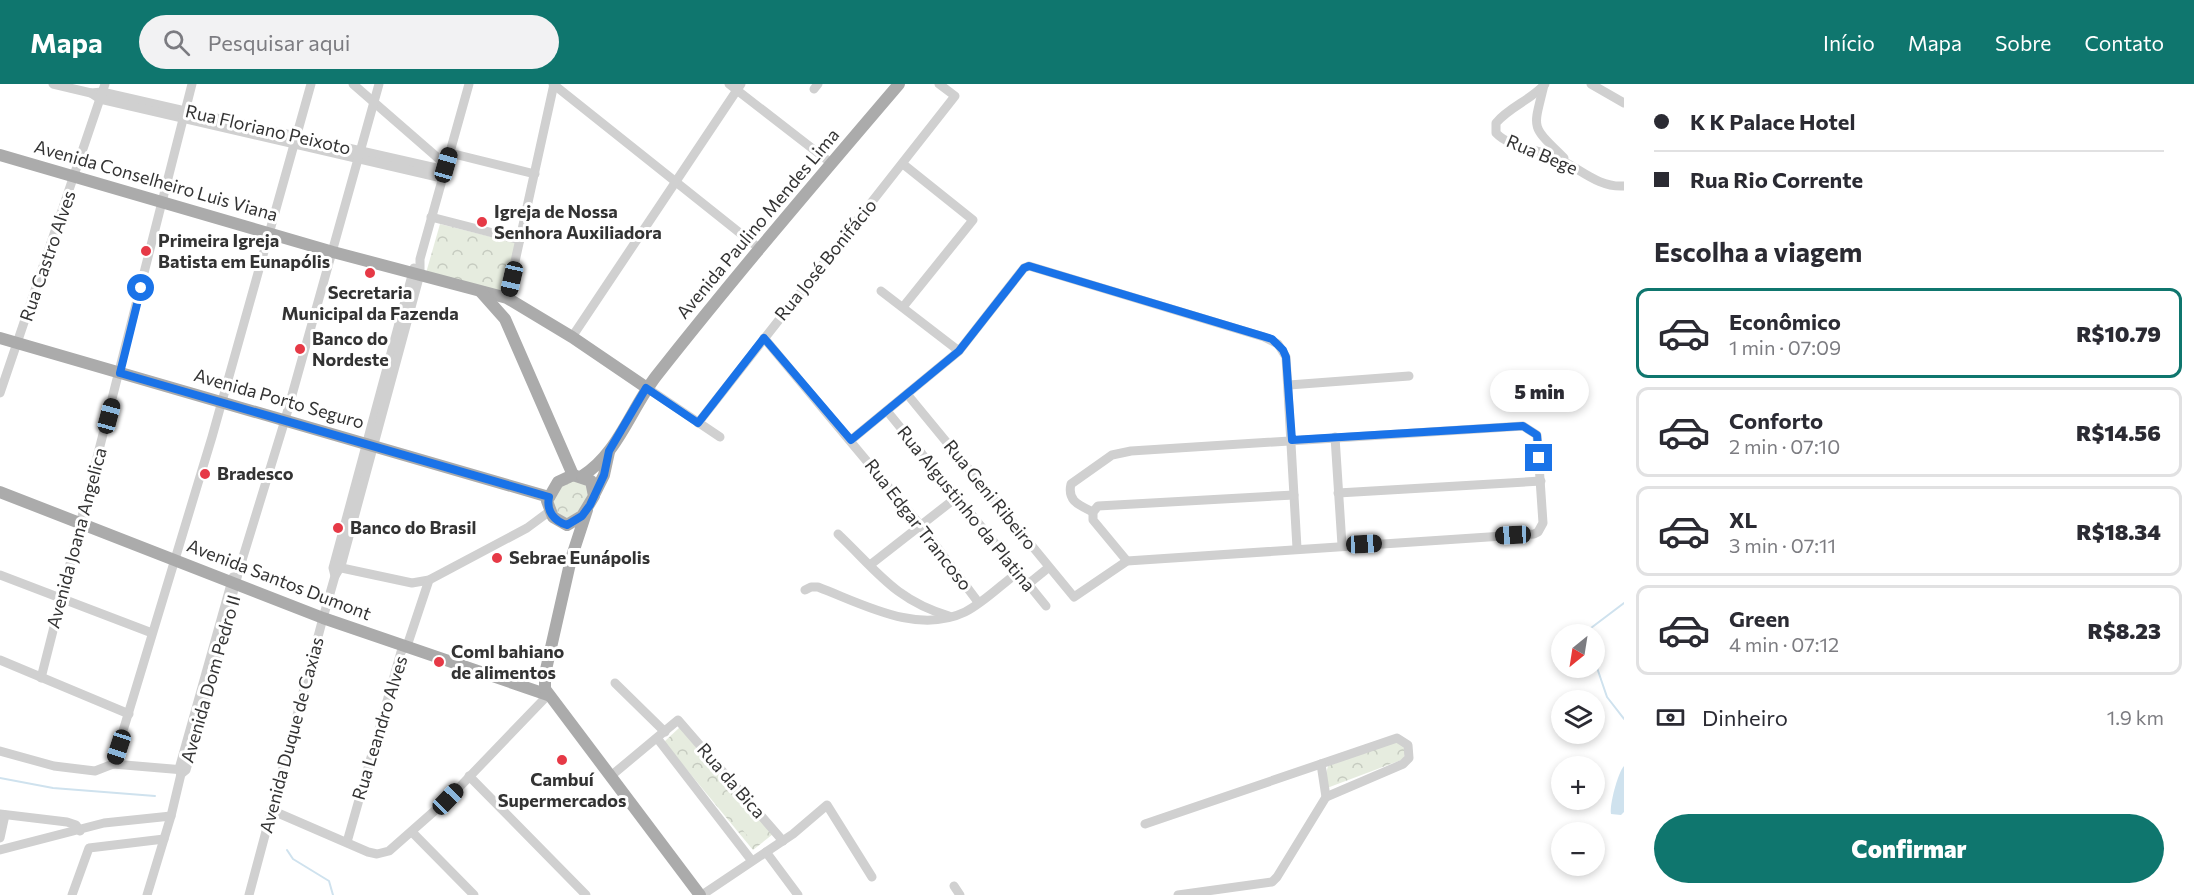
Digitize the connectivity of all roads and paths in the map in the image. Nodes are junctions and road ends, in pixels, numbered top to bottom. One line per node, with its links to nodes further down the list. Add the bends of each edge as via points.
1 (53, 84): 14 (street, Rua Floriano Peixoto)
2 (192, 84): 17 (street, Avenida Joana Angelica)
3 (311, 84): 18 (street)
4 (353, 84): 15 (street)
5 (379, 84): 15 (street, Avenida Dom Pedro II)
6 (469, 84): 19 (street, Avenida Duque de Caxias)
7 (554, 84): 26 (street); 28 (street)
8 (729, 84): 13 (street)
9 (899, 84): 23 (main road, Avenida Paulino Mendes Lima)
10 (939, 84): 24 (street, Rua José Bonifácio, via 955,96)
11 (1591, 84): 16 (street)
12 (1544, 85): 22 (street, via 1536,130); 22 (street, Rua Bege, via 1503,115 1496,123 1496,133 1505,140)
13 (739, 87): 23 (street); 28 (street)
14 (102, 92): 17 (street, Rua Floriano Peixoto); 27 (street, Rua Castro Alves)
15 (373, 102): 21 (street, Avenida Dom Pedro II); 25 (street)
16 (1624, 103)
17 (184, 115): 18 (street, Rua Floriano Peixoto); 30 (street, Avenida Joana Angelica)
18 (296, 140): 21 (street, Rua Floriano Peixoto); 32 (street)
19 (450, 153): 25 (street, Avenida Duque de Caxias); 26 (street)
20 (0, 155): 27 (main road, Avenida Conselheiro Luis Viana)
21 (360, 155): 25 (street, Rua Floriano Peixoto); 35 (street, Avenida Dom Pedro II)
22 (1567, 162): 29 (street, Rua Bege, via 1604,184)
23 (831, 163): 34 (main road, Avenida Paulino Mendes Lima)
24 (903, 164): 40 (street, via 973,220); 44 (street, Rua José Bonifácio)
25 (444, 171): 31 (street, Avenida Duque de Caxias)
26 (535, 174): 33 (street)
27 (75, 177): 30 (main road, Avenida Conselheiro Luis Viana); 45 (street, Rua Castro Alves)
28 (677, 183): 34 (street); 42 (street)
29 (1624, 186)
30 (163, 202): 32 (main road, Avenida Conselheiro Luis Viana); 47 (street, Avenida Joana Angelica)
31 (431, 217): 33 (street); 36 (street, Avenida Duque de Caxias)
32 (269, 232): 35 (main road, Avenida Conselheiro Luis Viana); 53 (street)
33 (520, 240): 39 (street)
34 (760, 249): 50 (main road, Avenida Paulino Mendes Lima)
35 (333, 252): 36 (main road, Avenida Conselheiro Luis Viana); 55 (street, Avenida Dom Pedro II)
36 (416, 273): 37 (main road, Avenida Conselheiro Luis Viana); 61 (street, Avenida Duque de Caxias)
37 (480, 291): 39 (main road, Avenida Conselheiro Luis Viana); 41 (main road)
38 (881, 291): 40 (street)
39 (507, 298): 41 (main road); 42 (main road, Avenida Conselheiro Luis Viana)
40 (903, 307): 46 (street)
41 (505, 319): 63 (main road)
42 (572, 337): 50 (main road, Avenida Conselheiro Luis Viana)
43 (0, 338): 45 (main road, Avenida Porto Seguro)
44 (764, 338): 56 (street, Rua José Bonifácio); 59 (street, Rua Edgar Trancoso)
45 (18, 343): 47 (main road, Avenida Porto Seguro); 51 (street, Rua Castro Alves)
46 (959, 351): 49 (street, via 1029,266 1272,339 1286,357); 52 (street)
47 (120, 373): 53 (main road, Avenida Porto Seguro); 74 (street, Avenida Joana Angelica)
48 (1409, 376): 49 (street)
49 (1289, 385): 60 (street)
50 (646, 388): 56 (street, Avenida Conselheiro Luis Viana); 62 (main road, Avenida Paulino Mendes Lima)
51 (0, 393)
52 (907, 393): 54 (street); 84 (street, Rua Geni Ribeiro)
53 (222, 402): 55 (main road, Avenida Porto Seguro); 80 (street)
54 (887, 411): 59 (street); 69 (street, Rua Algustinho da Platina)
55 (285, 420): 61 (main road, Avenida Porto Seguro); 89 (street, Avenida Dom Pedro II)
56 (698, 423): 57 (street, Avenida Conselheiro Luis Viana)
57 (720, 437)
58 (1335, 437): 60 (street); 64 (street, via 1523,426 1537,435); 66 (street)
59 (851, 440): 76 (street, Rua Edgar Trancoso)
60 (1292, 440): 67 (street); 73 (street, via 1112,455 1071,484 1069,493 1074,503)
61 (369, 443): 70 (main road, Avenida Porto Seguro); 85 (street, Avenida Duque de Caxias)
62 (609, 451): 63 (main road, via 598,465); 68 (main road)
63 (577, 475): 68 (main road, via 593,484); 70 (main road, via 558,482)
64 (1541, 480): 66 (street); 78 (street, via 1543,523 1538,532)
65 (0, 492): 74 (main road, Avenida Santos Dumont)
66 (1338, 493): 78 (street)
67 (1294, 495): 73 (street, via 1098,506); 79 (street)
68 (594, 496): 71 (main road)
69 (957, 496): 76 (street); 86 (street, Rua Algustinho da Platina)
70 (549, 497): 72 (main road)
71 (587, 510): 75 (main road); 81 (main road)
72 (550, 511): 75 (main road, via 556,520); 88 (street)
73 (1093, 512): 82 (street, via 1093,520)
74 (81, 523): 80 (main road, Avenida Santos Dumont); 92 (street, Avenida Joana Angelica)
75 (569, 525): 81 (main road)
76 (921, 526): 83 (street); 93 (street, Rua Edgar Trancoso)
77 (838, 534): 83 (street)
78 (1342, 545): 79 (street)
79 (1297, 548): 82 (street)
80 (174, 559): 89 (main road, Avenida Santos Dumont); 97 (street)
81 (571, 559): 102 (main road, via 545,674)
82 (1127, 561): 84 (street, Rua Geni Ribeiro, via 1074,597)
83 (870, 565): 95 (street, via 902,596)
84 (1048, 568): 90 (street)
85 (337, 570): 88 (street, via 412,583); 96 (street, Avenida Duque de Caxias)
86 (1017, 573): 90 (street, Rua Algustinho da Platina); 93 (street)
87 (0, 577): 92 (street)
88 (429, 580): 98 (street, Rua Leandro Alves)
89 (233, 583): 96 (main road, Avenida Santos Dumont); 108 (street, Avenida Dom Pedro II)
90 (1027, 585): 94 (street, Rua Algustinho da Platina)
91 (805, 590): 95 (street, via 814,586 909,619 930,621)
92 (60, 600): 97 (street); 100 (street, Avenida Joana Angelica)
93 (978, 602): 95 (street)
94 (1046, 606)
95 (949, 616)
96 (323, 618): 98 (main road, Avenida Santos Dumont); 112 (street, Avenida Duque de Caxias)
97 (151, 636): 103 (street)
98 (404, 647): 102 (main road, Avenida Santos Dumont); 121 (street, Rua Leandro Alves)
99 (0, 660): 100 (street)
100 (41, 678): 103 (street)
101 (615, 683): 104 (street)
102 (548, 695): 109 (main road); 110 (street)
103 (129, 714): 106 (street)
104 (661, 735): 109 (street); 120 (street, Rua da Bica, via 678,720); 124 (street)
105 (0, 751): 106 (street, via 54,766 95,771)
106 (113, 764): 108 (street)
107 (1321, 764): 111 (street); 111 (street, via 1397,738 1405,741 1409,749 1403,764); 115 (street)
108 (182, 771): 114 (street, Avenida Dom Pedro II)
109 (612, 775): 133 (main road)
110 (469, 777): 117 (street); 132 (street)
111 (1326, 796): 127 (street, via 1272,882)
112 (271, 810): 121 (street); 130 (street, Avenida Duque de Caxias)
113 (3, 814): 116 (street, via 67,822); 118 (street)
114 (171, 816): 116 (street, via 116,821); 119 (street, Avenida Dom Pedro II)
115 (1145, 824)
116 (80, 831): 122 (street)
117 (412, 832): 121 (street, via 382,854); 131 (street)
118 (0, 838)
119 (164, 839): 128 (street, via 89,848); 129 (street, Avenida Dom Pedro II)
120 (783, 841): 123 (street); 125 (street, via 827,805)
121 (347, 842)
122 (0, 850)
123 (766, 852): 124 (street); 134 (street)
124 (752, 861): 133 (street)
125 (872, 877)
126 (954, 886): 135 (street)
127 (1204, 893): 136 (street)
128 (72, 895)
129 (147, 895)
130 (249, 895)
131 (474, 895)
132 (586, 895)
133 (701, 895)
134 (798, 895)
135 (960, 895)
136 (1178, 895)

